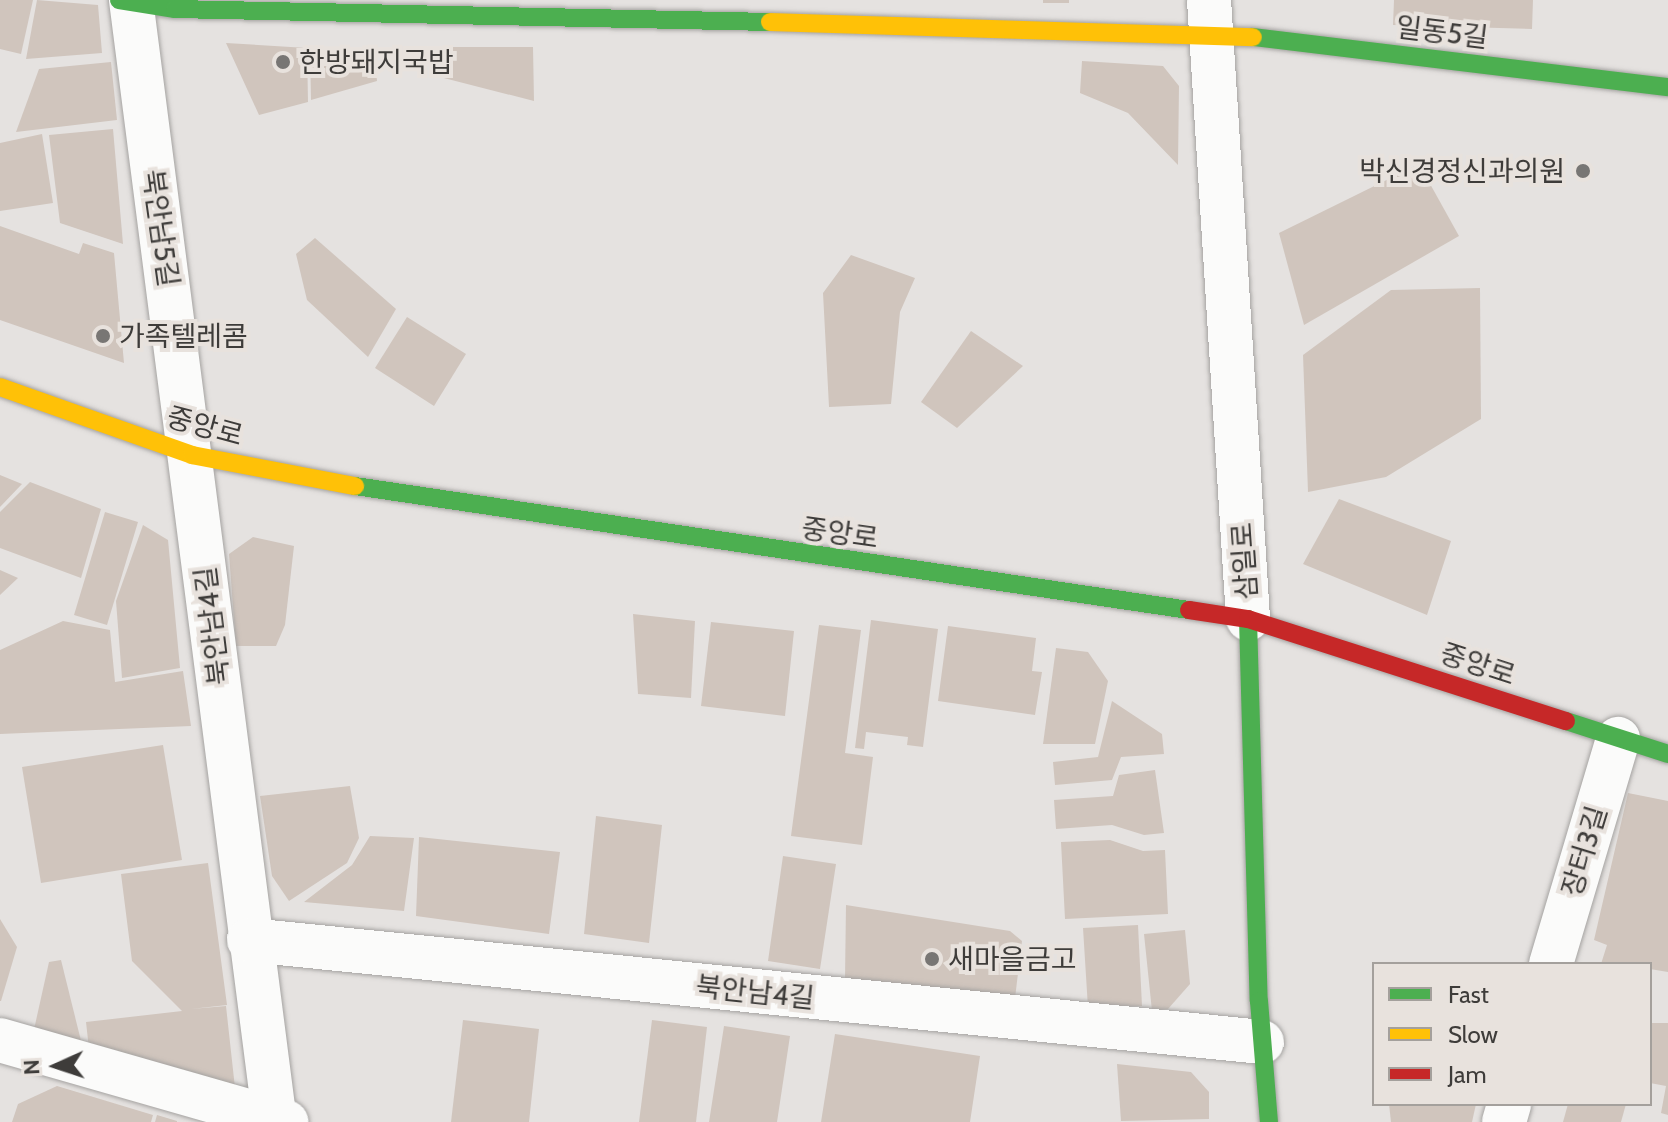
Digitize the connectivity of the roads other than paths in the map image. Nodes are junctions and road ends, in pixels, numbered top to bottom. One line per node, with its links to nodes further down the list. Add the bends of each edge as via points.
1 (127, 1): 2 (main road, 일동5길, via 175,9); 5 (street, 북안남5길)
2 (1209, 16): 3 (main road, 일동5길); 6 (street, 삼일로)
3 (1668, 87)
4 (0, 387): 5 (main road, 중앙로)
5 (192, 455): 6 (main road, 중앙로, via 432,501); 9 (street, 북안남4길)
6 (1248, 619): 7 (main road, 중앙로); 12 (main road, 삼일로)
7 (1618, 739): 8 (main road, 중앙로); 10 (street, 장터3길)
8 (1668, 754)
9 (249, 940): 12 (street, 북안남4길); 13 (street, 북안남4길)
10 (1552, 962)
11 (0, 1040): 13 (street)
12 (1262, 1042): 14 (main road, 삼일로)
13 (278, 1121)
14 (1269, 1122)

